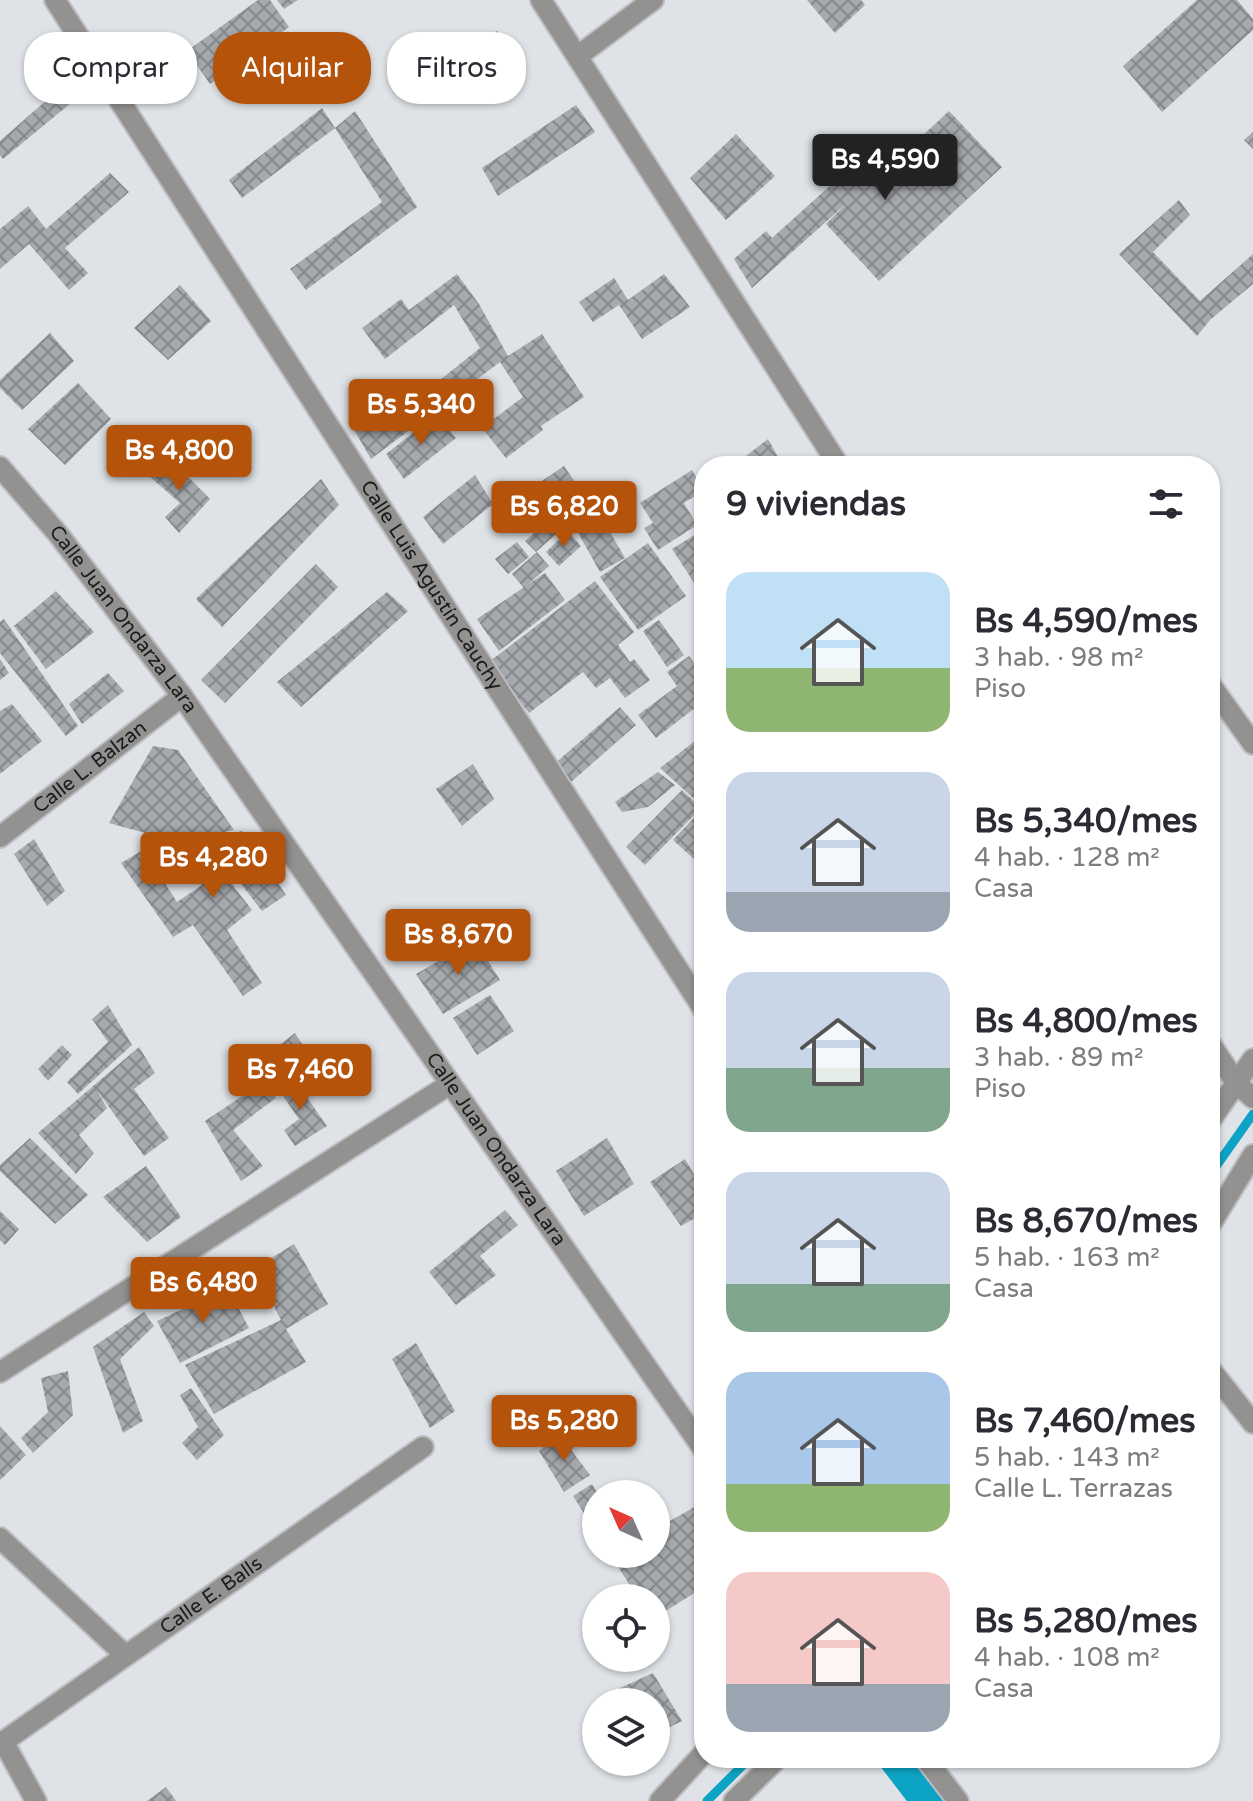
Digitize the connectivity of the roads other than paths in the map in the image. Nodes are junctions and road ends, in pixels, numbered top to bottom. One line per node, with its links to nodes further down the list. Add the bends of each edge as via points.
1 (55, 0): 11 (street, Calle Luis Agustín Cauchy)
2 (541, 0): 4 (street)
3 (653, 0): 4 (street)
4 (578, 56): 5 (street)
5 (833, 456)
6 (0, 467): 7 (street, Calle Juan Ondarza Lara)
7 (182, 696): 10 (street, Calle L. Balzan); 14 (street, Calle Juan Ondarza Lara)
8 (1220, 698): 9 (street)
9 (1253, 744)
10 (2, 831)
11 (694, 994)
12 (1220, 1058): 15 (street)
13 (1253, 1059): 15 (street)
14 (450, 1084): 20 (street); 23 (street, Calle Juan Ondarza Lara)
15 (1237, 1084): 16 (street); 17 (street)
16 (1253, 1098)
17 (1220, 1107)
18 (1253, 1155): 19 (street)
19 (1220, 1209)
20 (0, 1372)
21 (1220, 1382): 22 (street)
22 (1253, 1423)
23 (694, 1435)
24 (423, 1447): 26 (street, Calle E. Balls)
25 (0, 1538): 26 (street)
26 (124, 1654): 27 (street, Calle E. Balls)
27 (2, 1742): 31 (street)
28 (694, 1764): 32 (street)
29 (768, 1768): 33 (street)
30 (933, 1768): 34 (street)
31 (36, 1801)
32 (660, 1801)
33 (734, 1801)
34 (958, 1801)

